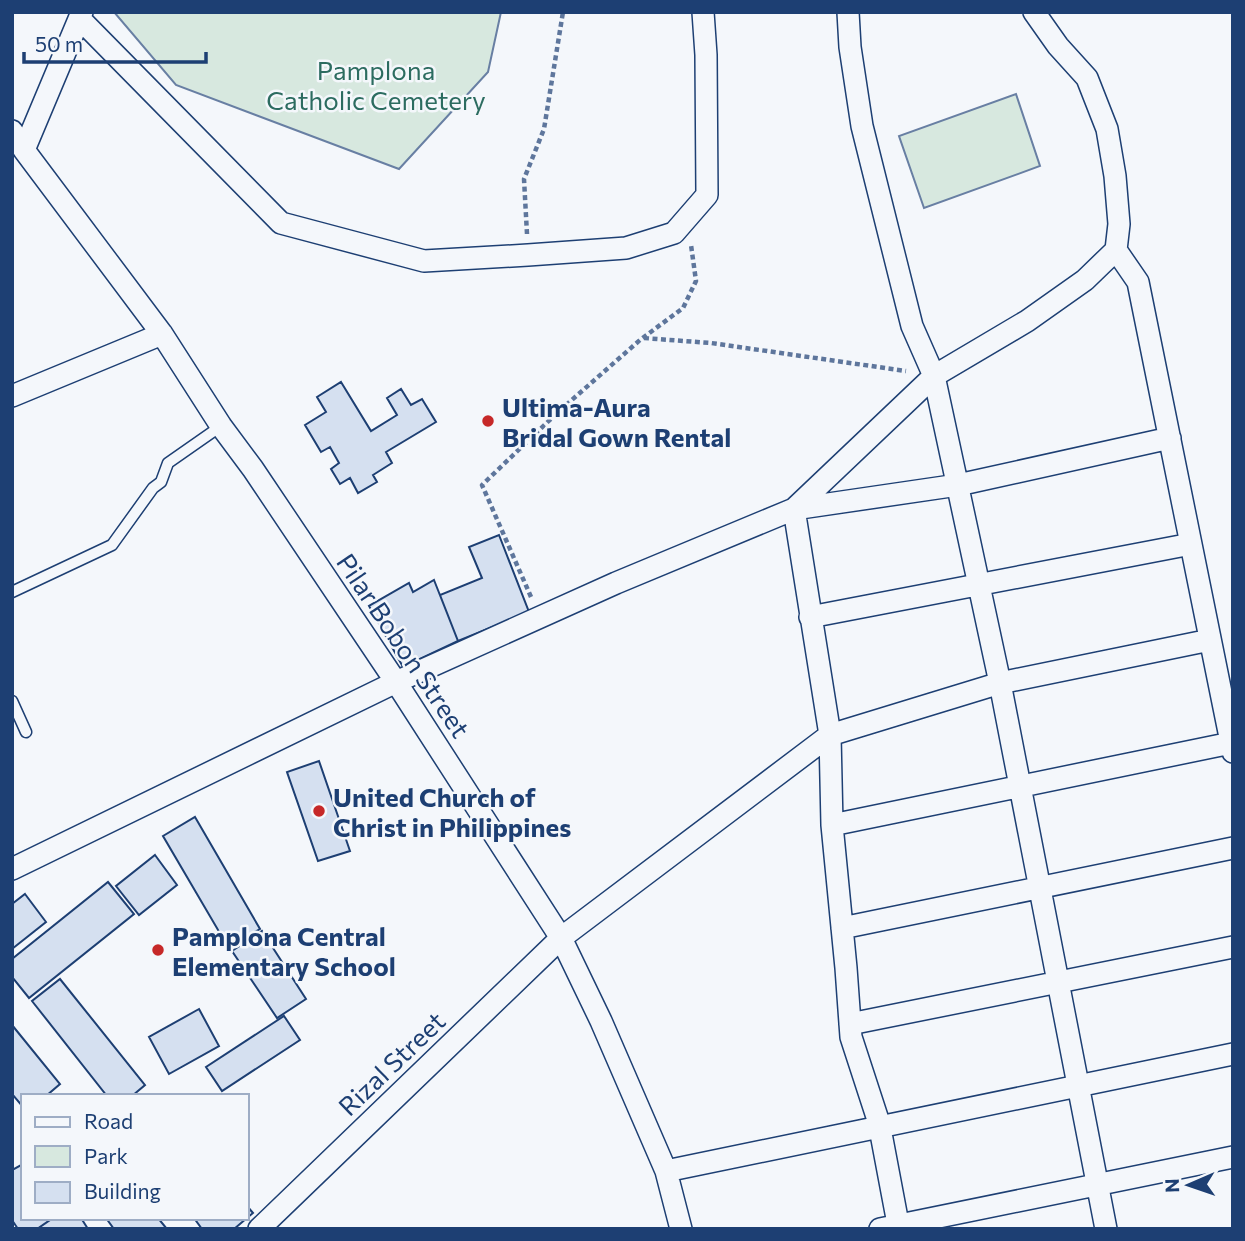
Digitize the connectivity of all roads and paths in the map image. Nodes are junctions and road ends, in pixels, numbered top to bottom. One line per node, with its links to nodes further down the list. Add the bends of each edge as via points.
1 (563, 12): 10 (path, via 544,129 524,179)
2 (703, 12): 8 (street, via 707,195)
3 (848, 12): 13 (street, via 862,126 912,326)
4 (1034, 12): 9 (street, via 1087,78 1107,129 1118,212)
5 (81, 16): 7 (street); 10 (street, via 281,223 424,261)
6 (12, 131): 7 (street, Pilar Bobon Street)
7 (24, 150): 11 (street, Pilar Bobon Street)
8 (682, 224): 10 (street, via 674,233 625,248); 12 (path, via 689,233 696,281 683,308)
9 (1116, 250): 13 (street, via 1085,280 1027,321); 16 (street, via 1138,282)
10 (528, 255)
11 (162, 334): 14 (street); 15 (street, Pilar Bobon Street)
12 (643, 338): 13 (path, via 711,343); 22 (path, via 482,485)
13 (934, 376): 17 (street); 18 (street)
14 (12, 396)
15 (221, 426): 21 (lane, via 168,463 161,482 112,545); 25 (street, Pilar Bobon Street)
16 (1170, 438): 17 (street); 19 (street)
17 (958, 485): 18 (street); 20 (street)
18 (794, 509): 22 (street); 23 (street)
19 (1191, 544): 20 (street); 24 (street)
20 (979, 585): 23 (street); 26 (street)
21 (12, 592)
22 (540, 617): 25 (street)
23 (810, 617): 29 (street)
24 (1210, 640): 26 (street); 30 (street)
25 (396, 682): 34 (street); 37 (street, Pilar Bobon Street)
26 (1000, 683): 29 (street); 31 (street)
27 (12, 701): 28 (lane)
28 (26, 732)
29 (830, 735): 32 (street); 37 (street, Rizal Street)
30 (1232, 748): 31 (street)
31 (1020, 786): 32 (street); 35 (street)
32 (832, 825): 36 (street)
33 (1233, 848): 35 (street)
34 (12, 869)
35 (1040, 888): 36 (street); 39 (street)
36 (842, 928): 40 (street)
37 (561, 938): 45 (street, Pilar Bobon Street); 48 (street, Rizal Street)
38 (1233, 947): 39 (street)
39 (1058, 982): 40 (street); 42 (street)
40 (850, 1024): 43 (street)
41 (1233, 1054): 42 (street)
42 (1078, 1086): 43 (street); 46 (street)
43 (879, 1127): 45 (street); 47 (street)
44 (1233, 1157): 46 (street)
45 (666, 1171): 49 (street, Pilar Bobon Street)
46 (1098, 1185): 47 (street); 50 (street)
47 (892, 1228)
48 (259, 1229)
49 (681, 1229)
50 (1106, 1229)

